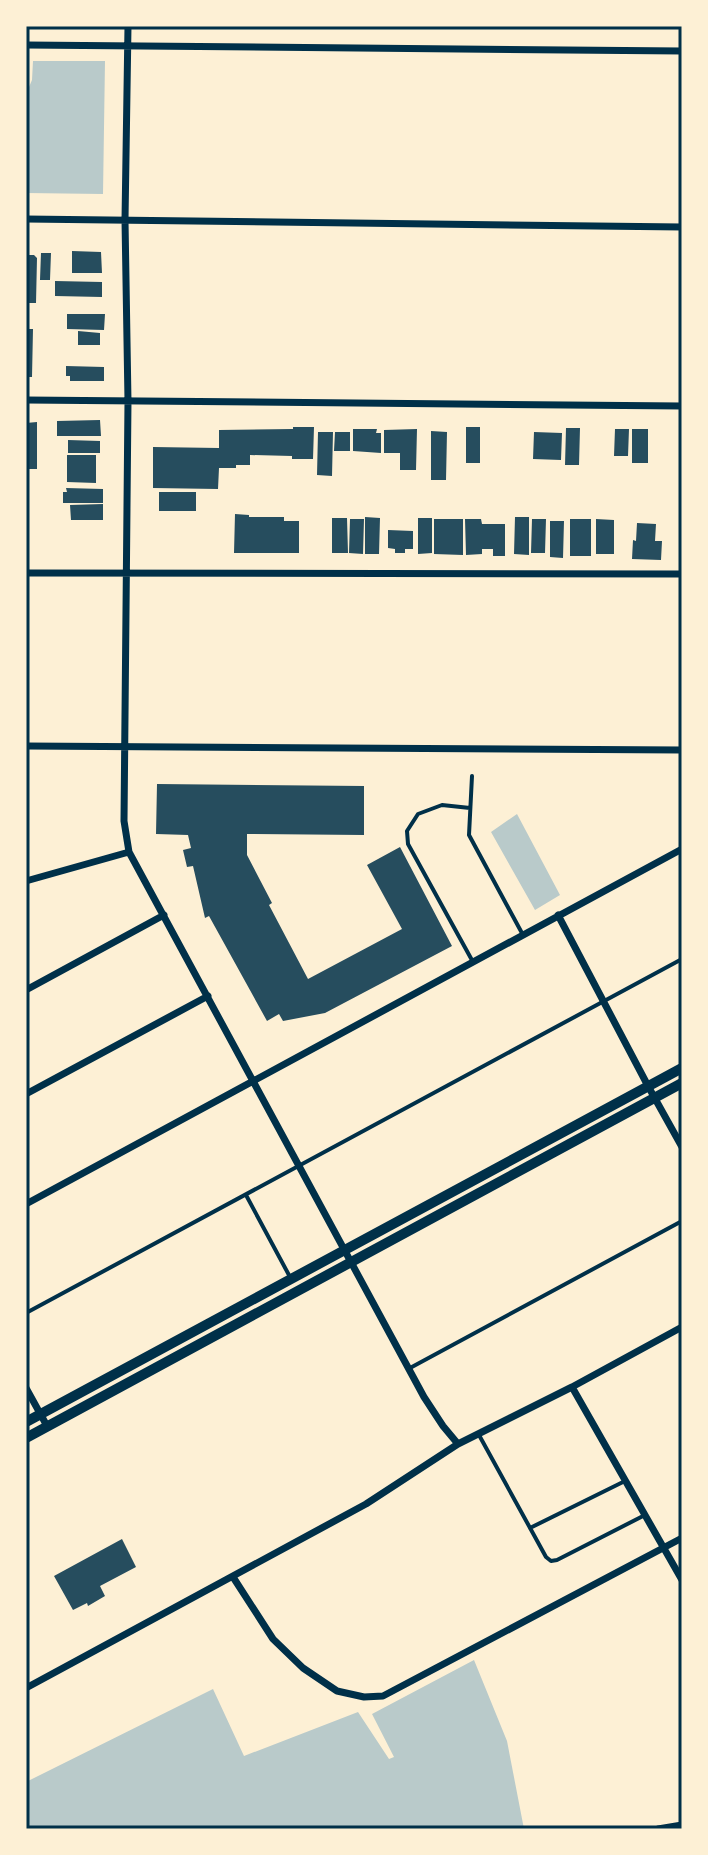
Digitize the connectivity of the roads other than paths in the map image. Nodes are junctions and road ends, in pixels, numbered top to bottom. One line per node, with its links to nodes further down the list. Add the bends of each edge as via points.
1 (128, 26): 3 (street)
2 (26, 45): 3 (street)
3 (128, 46): 4 (street); 6 (street)
4 (682, 51)
5 (26, 219): 6 (street)
6 (125, 220): 7 (street); 9 (street)
7 (682, 227)
8 (26, 400): 9 (street)
9 (128, 401): 10 (street); 12 (street)
10 (682, 406)
11 (26, 573): 12 (street)
12 (127, 574): 13 (street); 15 (street)
13 (682, 574)
14 (26, 746): 15 (street)
15 (124, 747): 16 (street); 20 (street)
16 (682, 750)
17 (472, 776): 18 (lane)
18 (470, 808): 24 (lane, via 469,835); 26 (lane, via 442,805 418,814 407,831 408,844)
19 (682, 849): 23 (street)
20 (129, 852): 21 (street); 22 (street)
21 (26, 881)
22 (164, 915): 27 (street); 28 (street)
23 (558, 915): 24 (street); 29 (street)
24 (523, 935): 26 (street)
25 (682, 959): 29 (lane)
26 (473, 963): 31 (street)
27 (26, 990)
28 (208, 996): 31 (street); 34 (street)
29 (604, 1002): 33 (street); 37 (lane)
30 (682, 1068): 33 (main road)
31 (254, 1081): 37 (street); 39 (street)
32 (682, 1083): 35 (main road)
33 (648, 1086): 35 (street); 41 (main road)
34 (26, 1094)
35 (655, 1098): 36 (street); 42 (main road)
36 (682, 1147)
37 (300, 1166): 38 (lane); 41 (street)
38 (246, 1195): 43 (lane); 44 (lane)
39 (26, 1204)
40 (682, 1221): 46 (lane)
41 (345, 1250): 42 (street); 43 (main road)
42 (351, 1262): 46 (street); 51 (main road)
43 (291, 1279): 49 (main road)
44 (26, 1313)
45 (682, 1327): 47 (street)
46 (409, 1369): 54 (street)
47 (572, 1387): 52 (street); 55 (street)
48 (26, 1388): 49 (street)
49 (40, 1414): 50 (main road); 51 (street)
50 (26, 1422)
51 (47, 1426): 53 (main road)
52 (479, 1435): 54 (street); 57 (lane)
53 (26, 1438)
54 (458, 1444): 60 (street, via 366,1504)
55 (626, 1481): 56 (street); 57 (lane)
56 (645, 1515): 57 (lane, via 551,1561); 59 (street)
57 (530, 1528)
58 (682, 1538): 59 (street)
59 (663, 1548): 60 (street, via 383,1696 337,1691 303,1668 273,1639); 61 (street)
60 (233, 1577): 62 (street)
61 (682, 1580)
62 (26, 1688)
63 (682, 1825): 64 (street)
64 (658, 1829)

